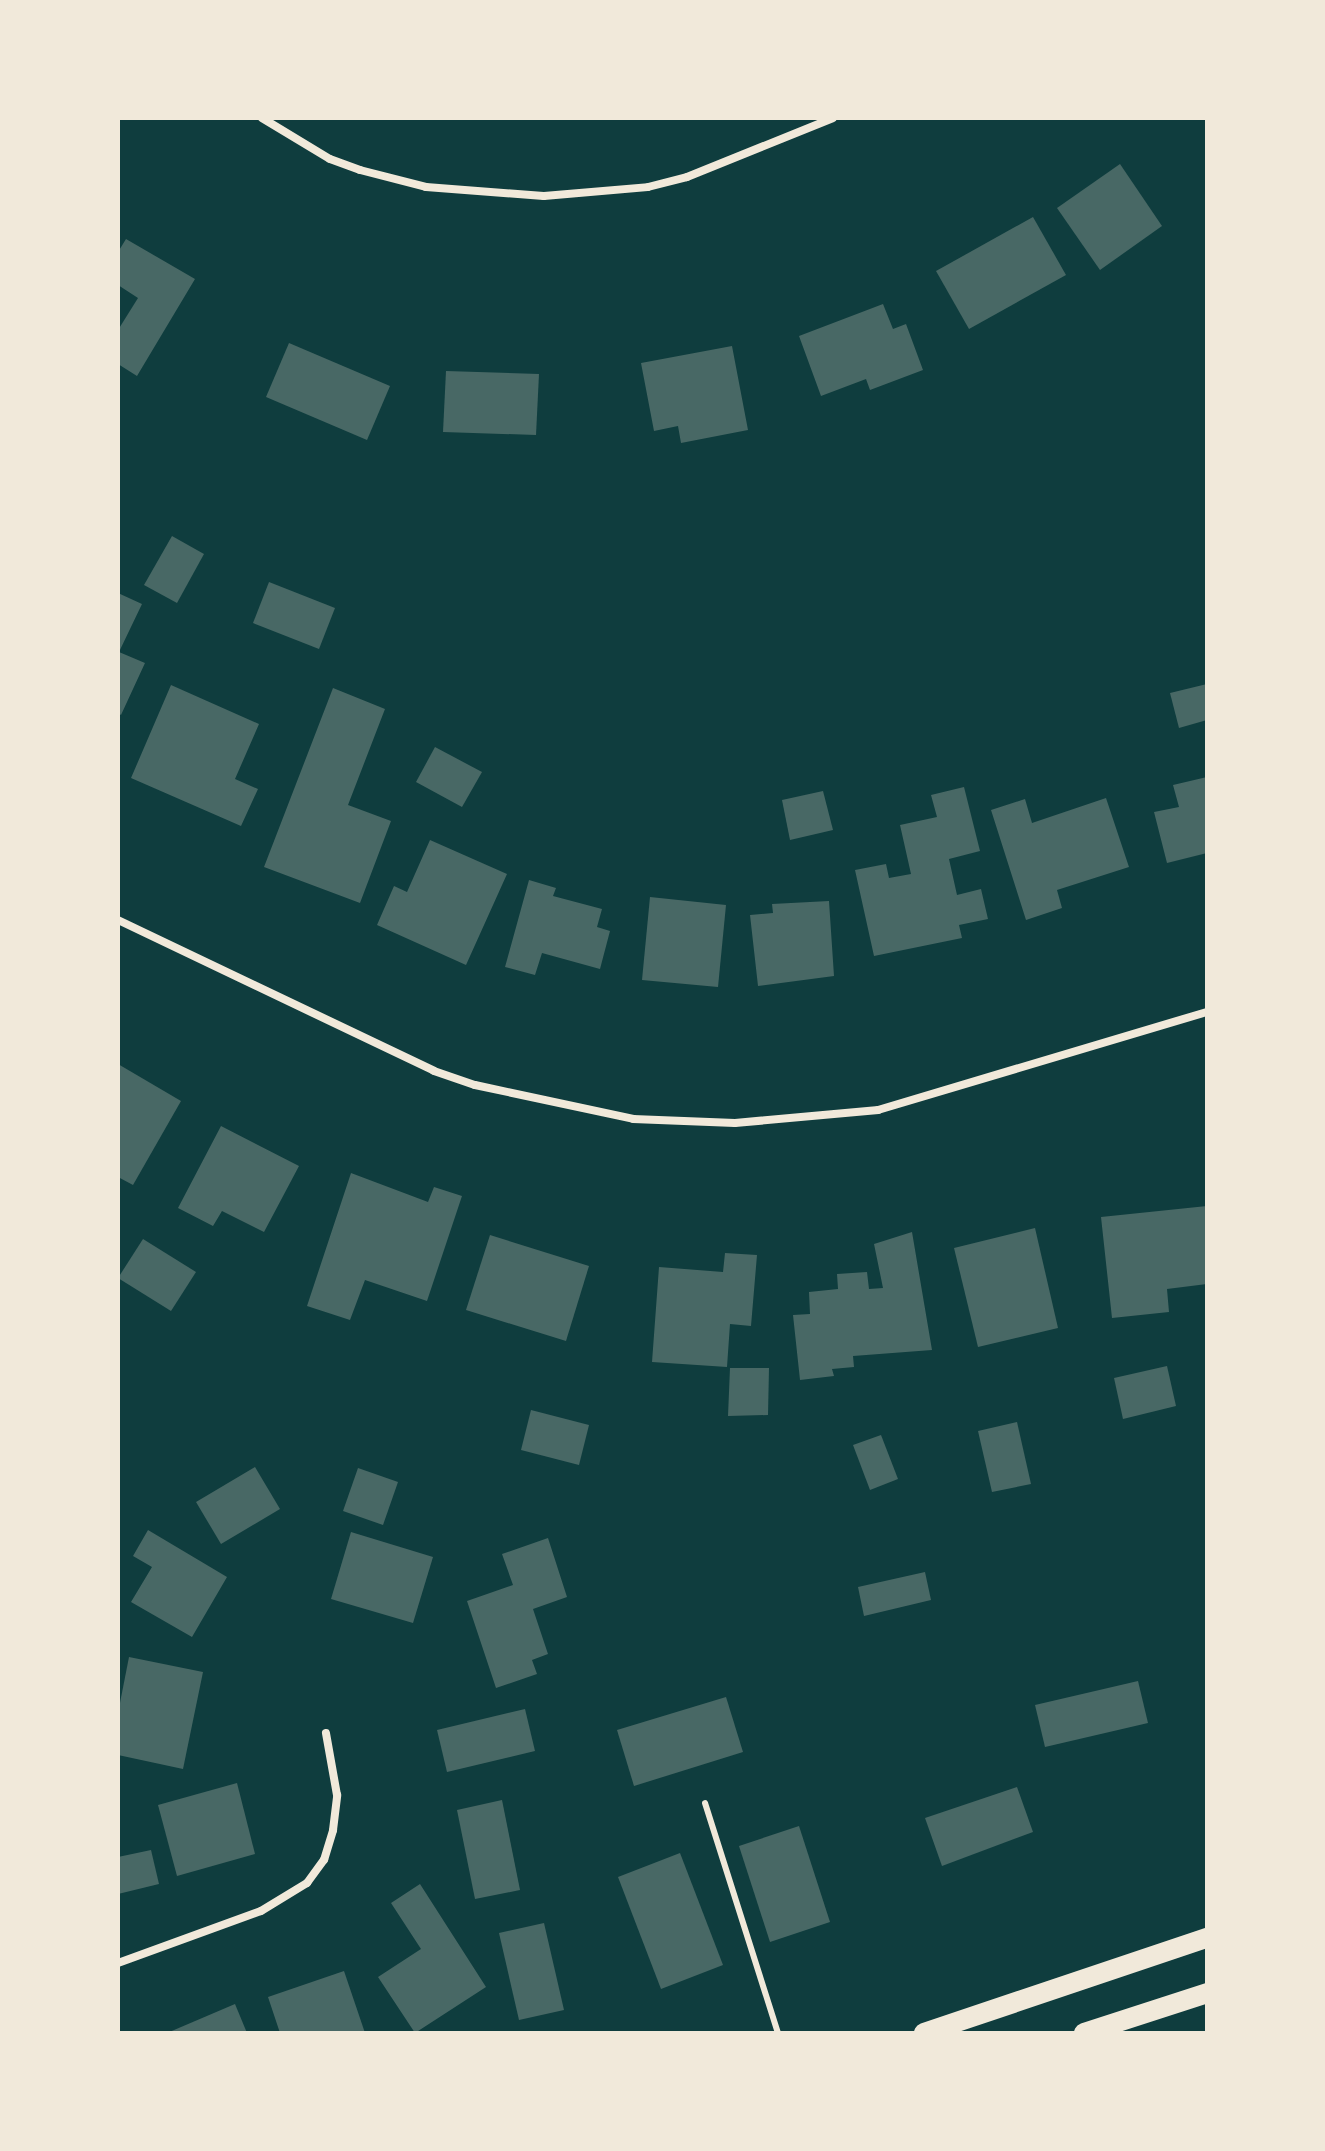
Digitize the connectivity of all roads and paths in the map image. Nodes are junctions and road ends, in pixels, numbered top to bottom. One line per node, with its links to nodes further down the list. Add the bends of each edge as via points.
1 (262, 118): 2 (street, via 330,159 360,170 426,187 544,196 648,187 687,177)
2 (833, 118)
3 (118, 920): 4 (street, via 434,1071 633,1119 735,1123 878,1110)
4 (1207, 1012)
5 (326, 1733): 8 (street, via 337,1795 333,1830 324,1860 307,1883 261,1911)
6 (705, 1803): 10 (lane)
7 (1207, 1938): 11 (main road)
8 (118, 1963)
9 (1207, 1993): 12 (main road)
10 (778, 2033)
11 (924, 2033)
12 (1084, 2033)

